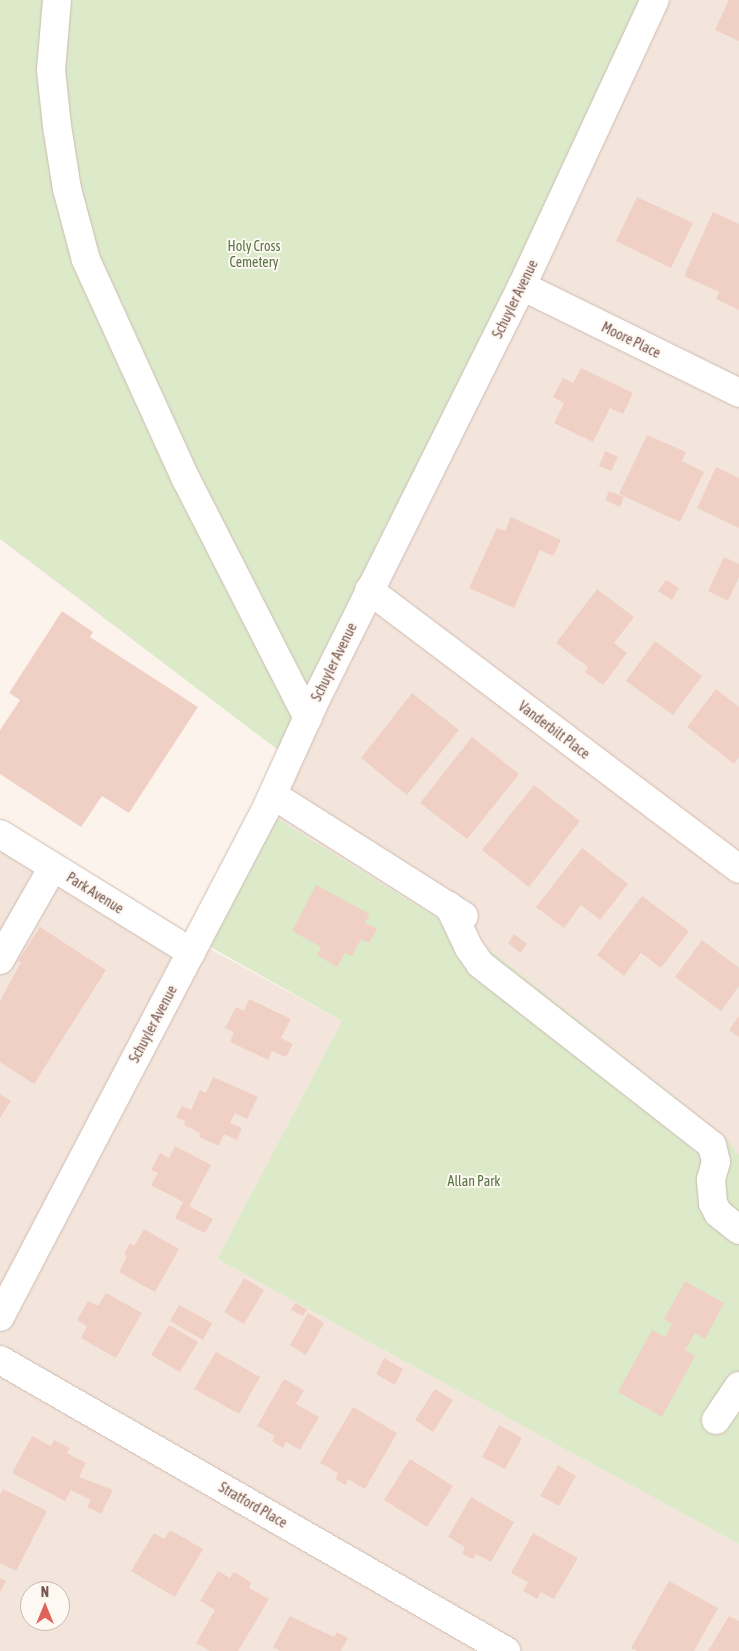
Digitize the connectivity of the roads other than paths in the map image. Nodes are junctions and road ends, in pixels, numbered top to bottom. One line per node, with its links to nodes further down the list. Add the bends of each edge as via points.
1 (57, 0): 6 (street, via 51,70 56,126 67,189 86,260 186,479)
2 (655, 0): 3 (street, Schuyler Avenue)
3 (522, 286): 4 (street, Moore Place); 5 (street, Schuyler Avenue)
4 (739, 393)
5 (369, 590): 6 (street, Schuyler Avenue); 10 (street, Vanderbilt Place)
6 (308, 718): 7 (street, Schuyler Avenue)
7 (274, 795): 11 (street); 13 (street, Schuyler Avenue)
8 (0, 834): 9 (street, Park Avenue)
9 (53, 867): 13 (street, Park Avenue); 14 (street)
10 (739, 870)
11 (449, 906): 12 (street); 15 (street, via 480,964 712,1145 716,1162 712,1180 713,1203 718,1213)
12 (474, 922)
13 (191, 952): 16 (street, Schuyler Avenue)
14 (0, 960)
15 (739, 1230)
16 (0, 1317)
17 (0, 1360): 20 (street, Stratford Place)
18 (739, 1386): 19 (street)
19 (716, 1420)
20 (506, 1651)

